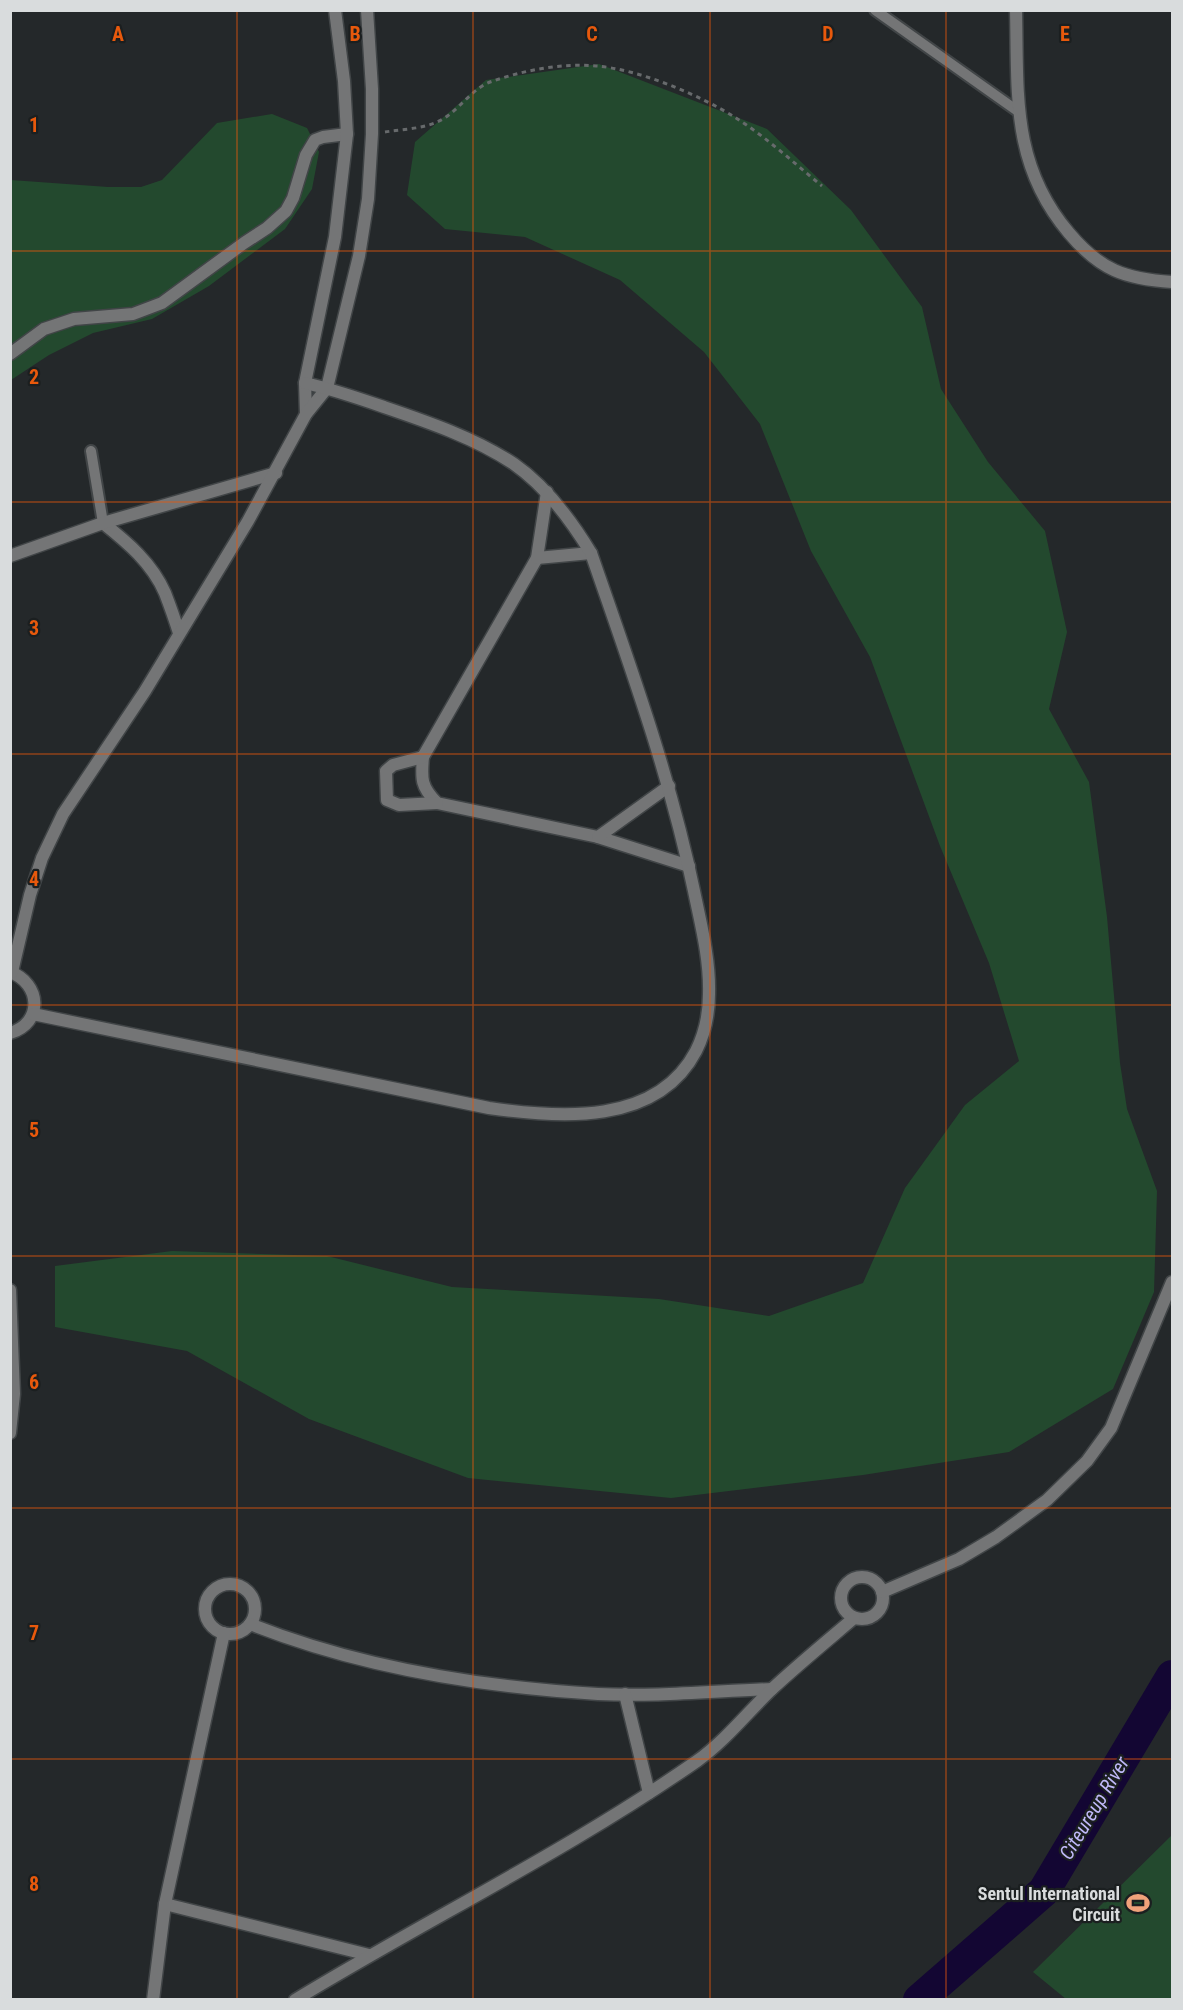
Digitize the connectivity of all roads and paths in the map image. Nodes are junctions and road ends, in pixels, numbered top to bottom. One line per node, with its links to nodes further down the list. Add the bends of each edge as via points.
1 (335, 10): 6 (street)
2 (367, 10): 7 (street)
3 (875, 10): 5 (lane)
4 (1016, 10): 5 (street)
5 (1019, 112): 9 (street, via 1028,160 1037,183 1053,213 1080,246 1121,274)
6 (347, 134): 10 (street, via 315,140 286,211 162,303 133,314 74,319 44,329); 11 (street, via 335,237)
7 (372, 134): 8 (path, via 425,126 443,119 495,80 554,67 603,66 656,81 714,105); 12 (street, via 359,256)
8 (822, 186)
9 (1173, 282)
10 (10, 354)
11 (305, 383): 12 (street); 13 (street)
12 (327, 388): 13 (street); 16 (street, via 436,425 514,465)
13 (306, 414): 15 (street)
14 (92, 451): 17 (lane)
15 (276, 473): 17 (street); 21 (street)
16 (547, 492): 18 (street); 20 (street)
17 (102, 523): 19 (street); 21 (street, via 124,540 153,573)
18 (591, 554): 20 (street); 23 (street)
19 (10, 556)
20 (537, 558): 22 (street)
21 (179, 633): 27 (street, via 63,814 36,876)
22 (423, 757): 24 (street, via 424,787); 24 (street, via 393,765 386,771 387,800 399,805)
23 (669, 786): 25 (street); 26 (street)
24 (437, 803): 25 (street)
25 (598, 837): 26 (street)
26 (689, 866): 28 (street, via 706,953 709,992 704,1033 695,1053 668,1085 606,1112 562,1116 489,1108)
27 (11, 972): 28 (street, via 24,978 32,988)
28 (33, 1014): 29 (street, via 27,1024)
29 (10, 1033)
30 (1173, 1282): 33 (street, via 1111,1428 1087,1461 1047,1500 996,1537)
31 (10, 1290): 32 (street, via 14,1394)
32 (10, 1433)
33 (882, 1592): 34 (street, via 880,1610 864,1619); 34 (street, via 879,1585 866,1577 845,1585 841,1600)
34 (854, 1618): 37 (street)
35 (250, 1624): 36 (street, via 243,1630); 36 (street, via 255,1607 248,1591 222,1585 208,1596 206,1614 209,1622); 38 (street, via 360,1659 466,1682)
36 (224, 1633): 40 (street)
37 (772, 1689): 38 (street); 39 (street, via 720,1742)
38 (625, 1694): 39 (street)
39 (649, 1793): 41 (street)
40 (165, 1904): 41 (street); 42 (street)
41 (369, 1955): 43 (street)
42 (153, 2000)
43 (296, 2000)

